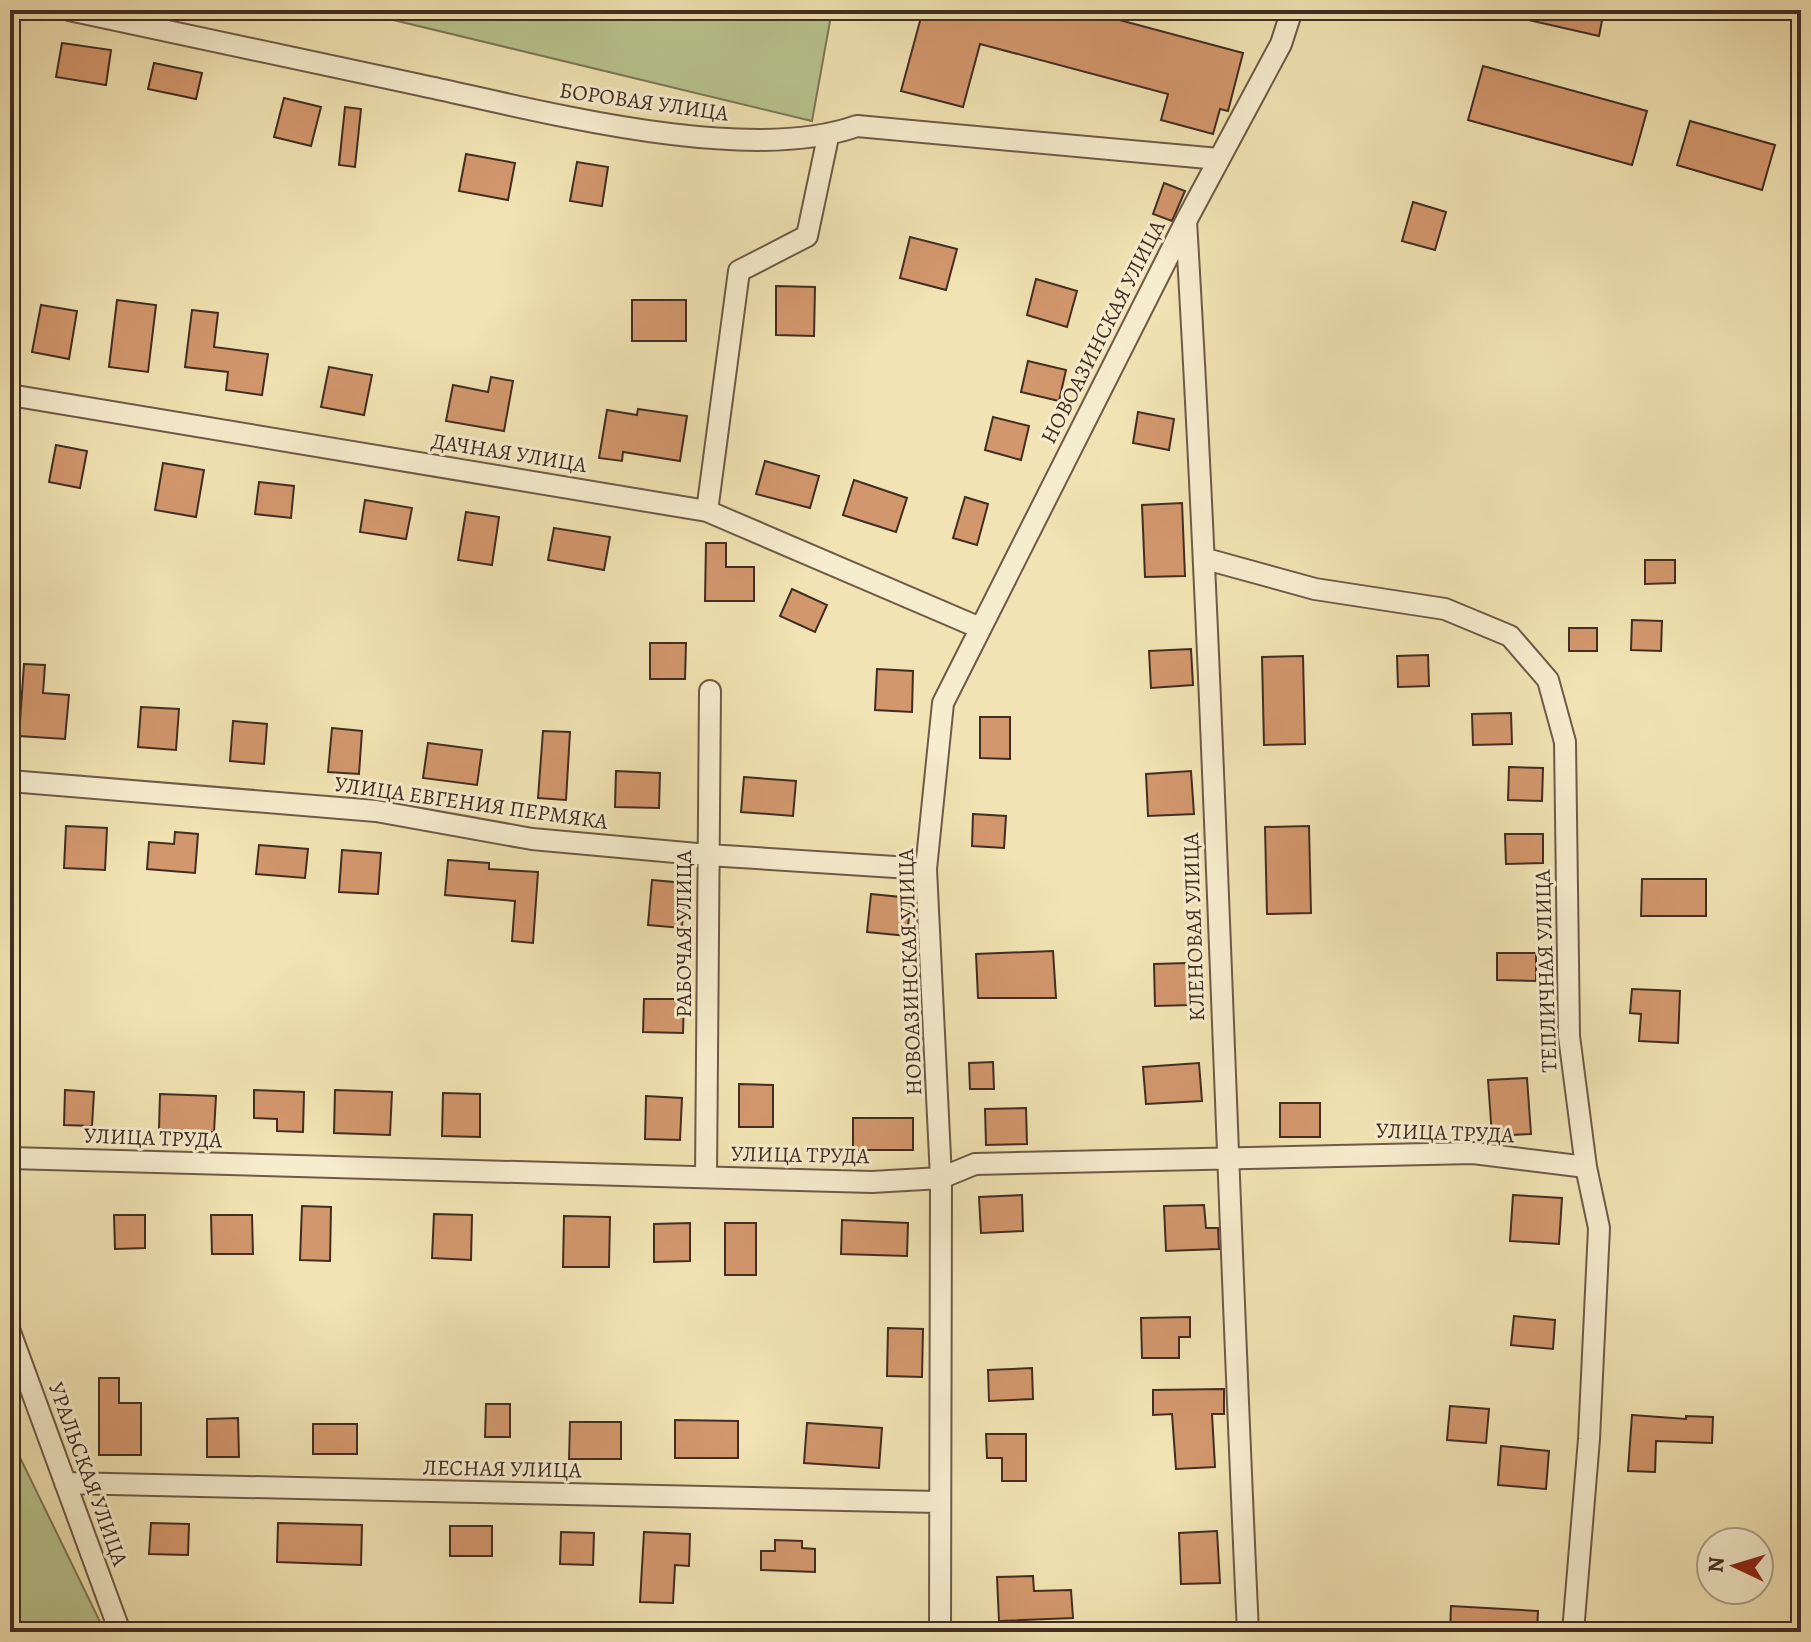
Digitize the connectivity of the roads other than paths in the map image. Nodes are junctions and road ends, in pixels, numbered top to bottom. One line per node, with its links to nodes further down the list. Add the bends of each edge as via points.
1 (69, 10): 3 (street, БОРОВАЯ УЛИЦА, via 608,125 742,139)
2 (1292, 10): 4 (street, НОВОАЗИНСКАЯ УЛИЦА, via 1281,44)
3 (828, 137): 4 (street, БОРОВАЯ УЛИЦА, via 857,126); 7 (street, via 807,236 739,271)
4 (1219, 159): 5 (street, НОВОАЗИНСКАЯ УЛИЦА)
5 (1186, 221): 8 (street, КЛЕНОВАЯ УЛИЦА); 9 (street, НОВОАЗИНСКАЯ УЛИЦА)
6 (10, 395): 7 (street, ДАЧНАЯ УЛИЦА)
7 (707, 511): 9 (street, ДАЧНАЯ УЛИЦА)
8 (1206, 559): 14 (street, КЛЕНОВАЯ УЛИЦА); 16 (street, ТЕПЛИЧНАЯ УЛИЦА, via 1315,589 1445,609 1510,636 1548,680 1565,742 1569,1036)
9 (980, 628): 13 (street, НОВОАЗИНСКАЯ УЛИЦА, via 943,703)
10 (710, 691): 12 (street, РАБОЧАЯ УЛИЦА)
11 (10, 781): 12 (street, УЛИЦА ЕВГЕНИЯ ПЕРМЯКА, via 376,811 532,839)
12 (708, 855): 13 (street, УЛИЦА ЕВГЕНИЯ ПЕРМЯКА); 17 (street, РАБОЧАЯ УЛИЦА)
13 (926, 869): 18 (street, НОВОАЗИНСКАЯ УЛИЦА)
14 (1225, 1156): 16 (street, УЛИЦА ТРУДА, via 1473,1153); 18 (street, УЛИЦА ТРУДА, via 975,1164); 24 (street, КЛЕНОВАЯ УЛИЦА)
15 (10, 1158): 17 (street, УЛИЦА ТРУДА)
16 (1586, 1167): 25 (street, ТЕПЛИЧНАЯ УЛИЦА, via 1599,1228)
17 (706, 1177): 18 (street, УЛИЦА ТРУДА, via 872,1182)
18 (941, 1178): 21 (street, НОВОАЗИНСКАЯ УЛИЦА)
19 (10, 1332): 20 (street, УРАЛЬСКАЯ УЛИЦА)
20 (65, 1483): 21 (street, ЛЕСНАЯ УЛИЦА); 22 (street, УРАЛЬСКАЯ УЛИЦА)
21 (938, 1502): 23 (street, НОВОАЗИНСКАЯ УЛИЦА)
22 (120, 1632)
23 (940, 1632)
24 (1248, 1632)
25 (1573, 1632)

